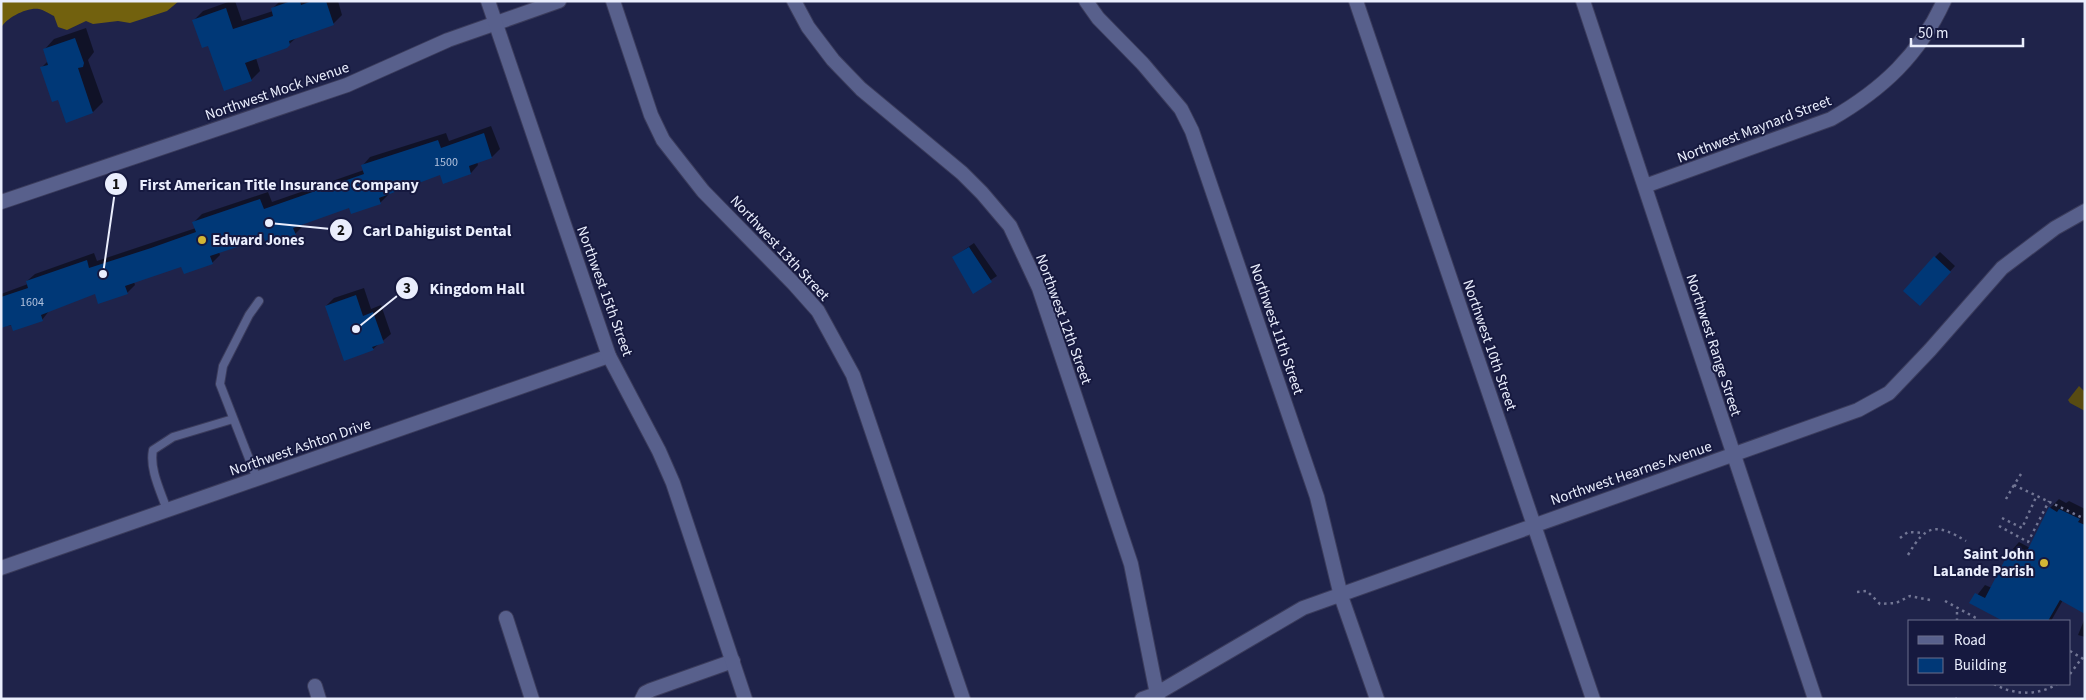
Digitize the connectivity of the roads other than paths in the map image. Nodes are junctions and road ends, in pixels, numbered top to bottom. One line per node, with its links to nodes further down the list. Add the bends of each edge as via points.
1 (488, 1): 9 (street, Northwest 15th Street)
2 (559, 1): 9 (street, Northwest Mock Avenue)
3 (613, 1): 28 (street, Northwest 13th Street, via 663,140 703,191 818,311 854,375)
4 (794, 1): 24 (street, Northwest 12th Street, via 808,27 833,60 861,89 962,173 1010,226 1039,288 1131,564)
5 (1086, 1): 21 (street, Northwest 11th Street, via 1181,108 1192,131 1317,496)
6 (1356, 1): 19 (street, Northwest 10th Street)
7 (1583, 1): 10 (street, Northwest Range Street)
8 (1944, 1): 10 (street, Northwest Maynard Street, via 1931,29 1912,52 1887,82 1859,103 1832,119)
9 (495, 23): 11 (street, Northwest Mock Avenue, via 346,85); 14 (street, Northwest 15th Street)
10 (1646, 186): 16 (street, Northwest Range Street)
11 (1, 202)
12 (2085, 211): 16 (street, Northwest Hearnes Avenue, via 2055,228 2002,268 1889,393 1858,410)
13 (259, 301): 15 (lane, via 222,372 220,384)
14 (609, 356): 17 (street, Northwest Ashton Drive); 23 (street, Northwest 15th Street, via 673,484)
15 (233, 419): 17 (lane); 18 (lane, via 173,437 153,450 153,468)
16 (1733, 454): 19 (street, Northwest Hearnes Avenue); 32 (street, Northwest Range Street)
17 (257, 479): 18 (street, Northwest Ashton Drive)
18 (167, 510): 20 (street, Northwest Ashton Drive)
19 (1534, 525): 21 (street, Northwest Hearnes Avenue); 31 (street, Northwest 10th Street)
20 (1, 568)
21 (1341, 596): 24 (street, Northwest Hearnes Avenue, via 1303,608 1276,622); 30 (street, Northwest 11th Street)
22 (506, 618): 25 (street)
23 (733, 661): 26 (street, via 651,690); 27 (street, Northwest 15th Street)
24 (1157, 696): 29 (street, Northwest Hearnes Avenue)
25 (532, 699)
26 (642, 699)
27 (746, 699)
28 (963, 699)
29 (1142, 699)
30 (1378, 699)
31 (1593, 699)
32 (1815, 699)

